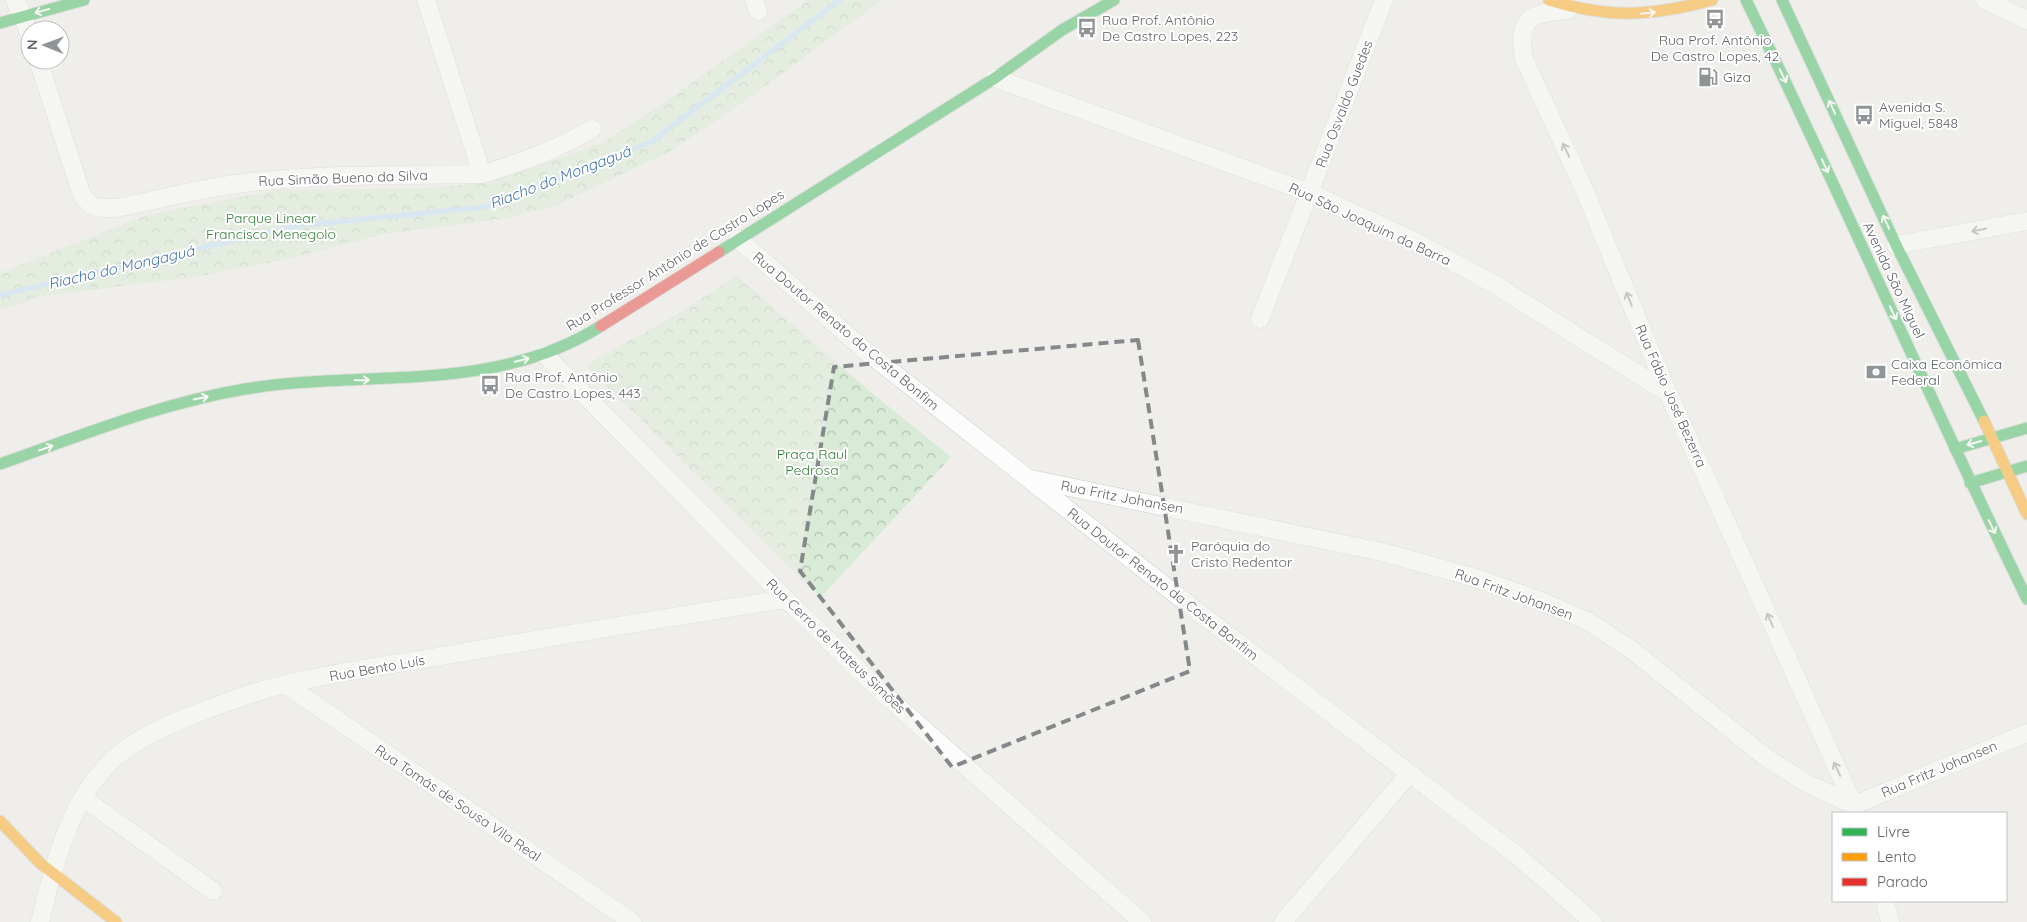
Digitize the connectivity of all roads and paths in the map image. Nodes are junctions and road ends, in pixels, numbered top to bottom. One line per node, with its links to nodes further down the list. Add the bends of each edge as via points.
1 (15, 0): 13 (street)
2 (84, 0): 13 (main road, one-way to 13)
3 (426, 0): 20 (street)
4 (1114, 0): 18 (main road, Rua Professor Antônio de Castro Lopes, via 1062,30)
5 (1384, 0): 21 (street, Rua Osvaldo Guedes)
6 (1549, 0): 12 (main road)
7 (1712, 0): 11 (main road, one-way to 7, via 1626,15 1654,13)
8 (1746, 0): 30 (main road, Avenida São Miguel, one-way to 30)
9 (1782, 0): 24 (main road, Avenida São Miguel, one-way to 9)
10 (1985, 0): 15 (street)
11 (1597, 7): 12 (main road)
12 (1573, 9): 27 (street, Rua Fábio José Bezerra, one-way to 12, via 1583,187 1524,59 1522,32 1529,20 1538,13)
13 (23, 16): 14 (street); 16 (main road)
14 (24, 20)
15 (2027, 20)
16 (0, 24)
17 (41, 70): 20 (street, Rua Simão Bueno da Silva, via 82,195 89,205 100,208 116,208 244,183 338,176)
18 (996, 78): 21 (street, Rua São Joaquim da Barra); 23 (main road, Rua Professor Antônio de Castro Lopes)
19 (592, 129): 20 (street, Rua Simão Bueno da Silva, via 561,147 519,164)
20 (482, 174)
21 (1310, 193): 25 (street, Rua Osvaldo Guedes); 27 (street, Rua São Joaquim da Barra, via 1412,240 1494,284)
22 (2027, 221): 24 (street, one-way to 24)
23 (738, 239): 26 (main road, Rua Professor Antônio de Castro Lopes, via 586,334); 34 (street, Rua Doutor Renato da Costa Bonfim, via 867,352)
24 (1896, 245): 29 (main road, Avenida São Miguel)
25 (1260, 319)
26 (545, 355): 31 (main road, Rua Professor Antônio de Castro Lopes, one-way to 26, via 185,401 243,389 287,382 440,376 484,370); 38 (street, Rua Cerro de Mateus Simões)
27 (1668, 393): 43 (street, Rua Fábio José Bezerra, one-way to 27)
28 (2027, 428): 29 (main road)
29 (1993, 438): 30 (main road, one-way to 30); 33 (main road, Avenida São Miguel)
30 (1955, 449): 35 (main road, Avenida São Miguel)
31 (0, 464)
32 (2027, 466): 33 (main road)
33 (2008, 472): 35 (main road); 36 (main road, Avenida São Miguel)
34 (1028, 478): 41 (street, Rua Doutor Renato da Costa Bonfim); 43 (street, Rua Fritz Johansen, via 1386,553 1479,579 1541,601 1589,622 1633,652 1768,759)
35 (1970, 483): 37 (main road, Avenida São Miguel, one-way to 37)
36 (2027, 514)
37 (2027, 599)
38 (786, 600): 39 (street, Rua Bento Luís, via 636,622); 51 (street, Rua Cerro de Mateus Simões, via 877,688)
39 (285, 684): 42 (street, Rua Bento Luís, via 219,705 152,733 122,752); 50 (street, Rua Tomás de Sousa Vila Real)
40 (2027, 732): 43 (street, Rua Fritz Johansen)
41 (1409, 774): 52 (street); 53 (street, Rua Doutor Renato da Costa Bonfim, via 1519,858)
42 (83, 798): 45 (street, Rua Bento Luís, via 70,821); 46 (street)
43 (1855, 809)
44 (0, 821): 45 (main road, via 15,840)
45 (52, 874): 48 (street, Rua Bento Luís); 49 (main road)
46 (213, 891)
47 (1885, 902): 54 (street)
48 (40, 922)
49 (116, 922)
50 (632, 922)
51 (1142, 922)
52 (1283, 922)
53 (1593, 922)
54 (1890, 922)

